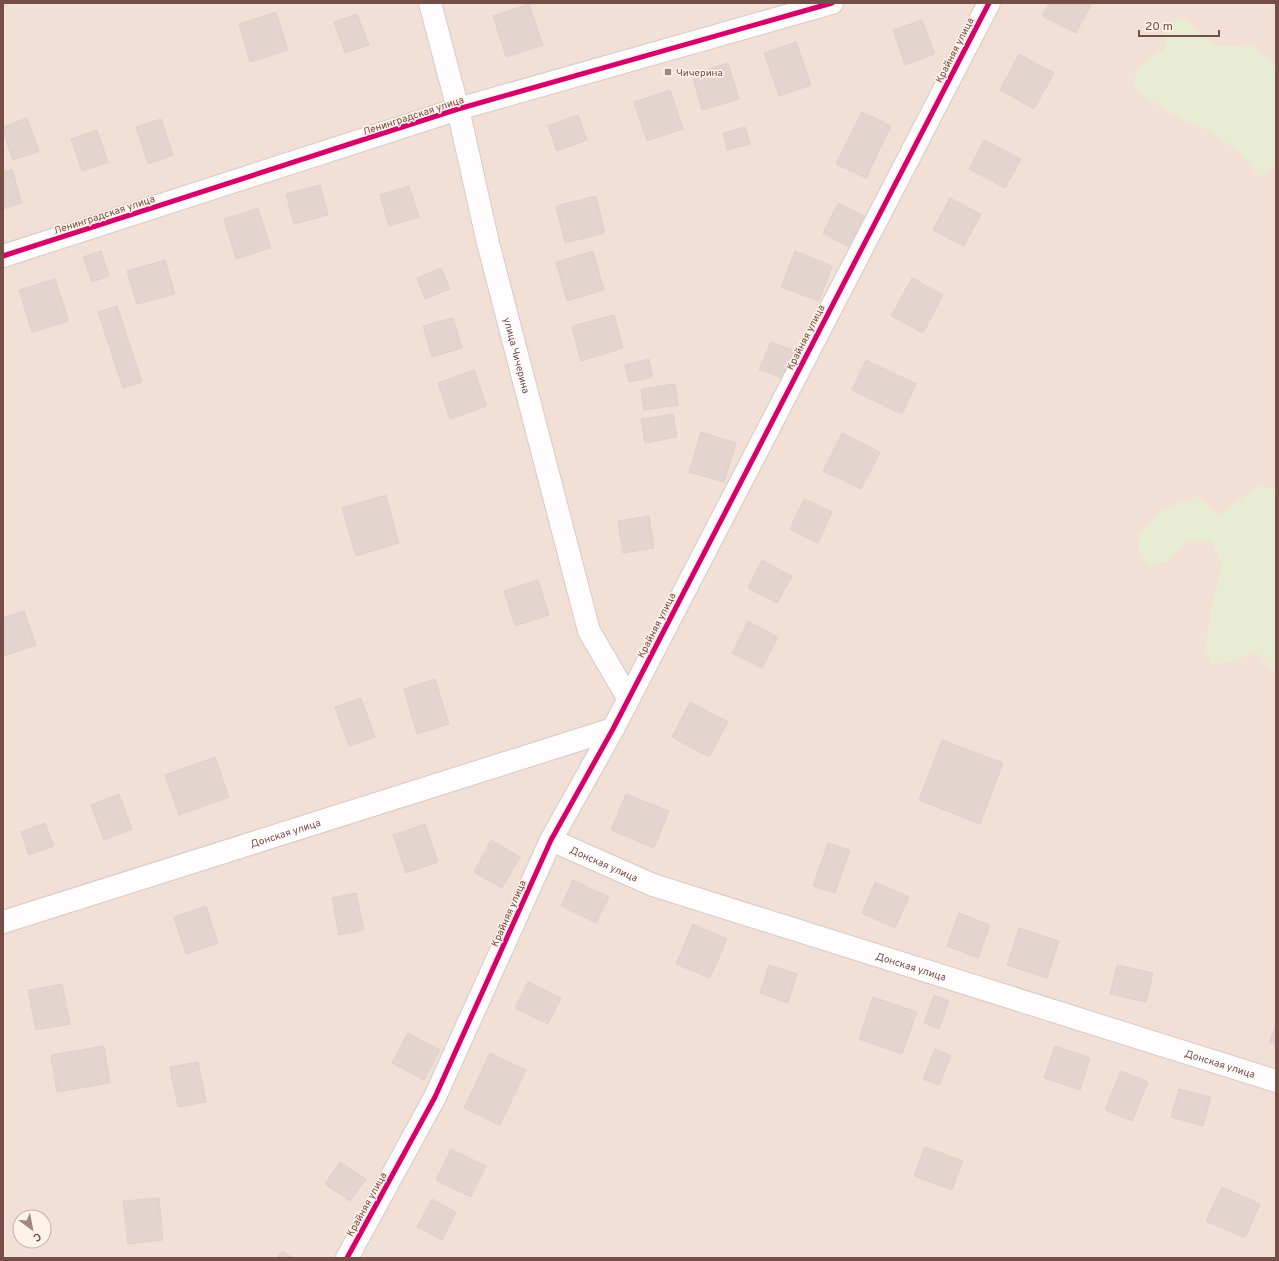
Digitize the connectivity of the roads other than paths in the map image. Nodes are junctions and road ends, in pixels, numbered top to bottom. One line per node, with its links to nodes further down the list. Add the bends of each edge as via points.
1 (430, 3): 4 (street, улица Чичерина)
2 (832, 3): 4 (street, Ленинградская улица)
3 (989, 3): 6 (street, Крайняя улица)
4 (458, 109): 5 (street, Ленинградская улица); 6 (street, улица Чичерина, via 488,243 589,631)
5 (3, 256)
6 (628, 698): 7 (street, Крайняя улица)
7 (613, 729): 8 (street, Крайняя улица); 9 (street, Донская улица)
8 (551, 840): 10 (street, Донская улица, via 653,884); 11 (street, Крайняя улица, via 435,1097)
9 (3, 922)
10 (1276, 1081)
11 (347, 1258)

